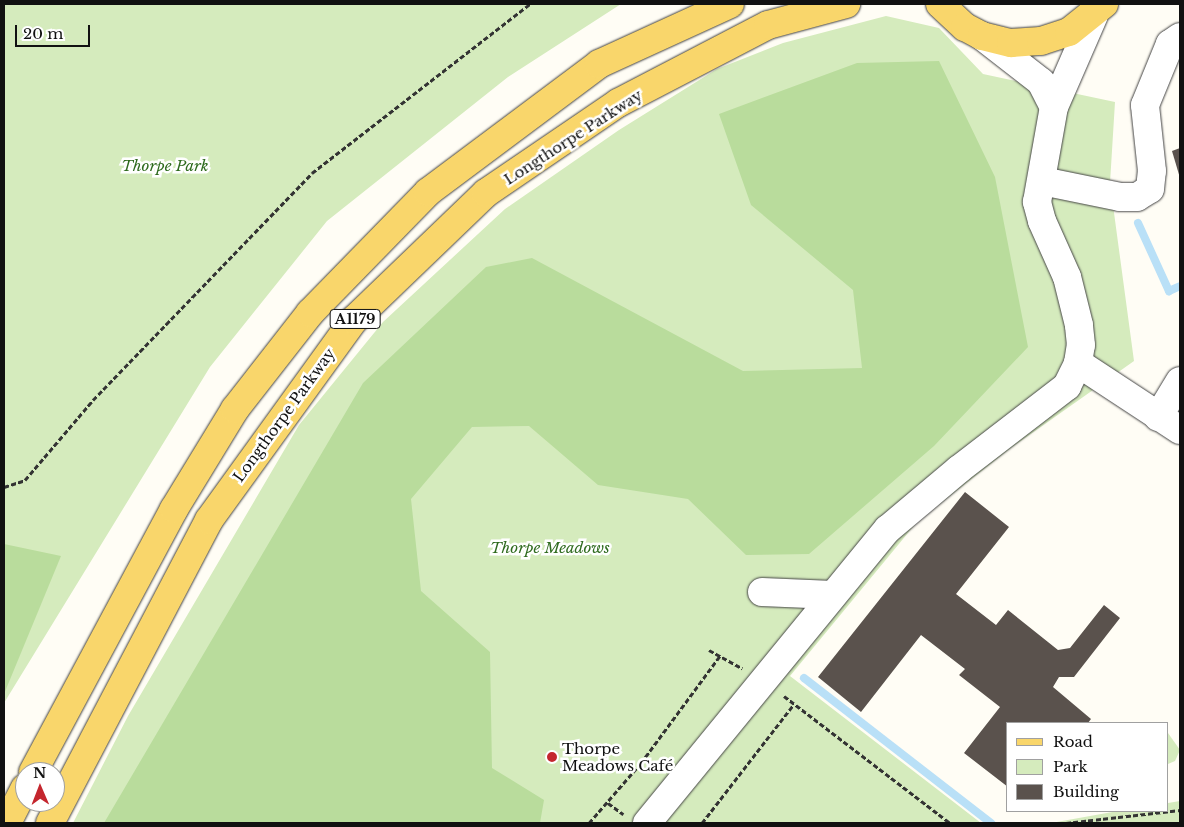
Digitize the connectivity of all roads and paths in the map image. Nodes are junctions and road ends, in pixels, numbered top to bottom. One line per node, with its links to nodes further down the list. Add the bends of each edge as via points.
1 (530, 4): 13 (path, via 312,173 93,400 25,480)
2 (730, 4): 20 (main road, A1179, via 599,64 428,192 310,313 235,410 179,501)
3 (846, 4): 24 (main road, Longthorpe Parkway / A1179, via 768,25 618,103 486,193 354,320 209,520)
4 (940, 4): 6 (main road, via 950,16)
5 (1099, 9): 6 (main road, via 1070,32 1041,41 1011,42); 8 (street)
6 (982, 36): 8 (street, via 1042,82)
7 (1180, 38): 9 (street, via 1170,44 1145,105 1152,171 1150,189 1137,197 1120,197)
8 (1054, 107): 9 (street)
9 (1042, 181): 10 (street, via 1038,202 1042,221 1075,302 1081,345)
10 (1078, 363): 12 (street); 15 (street, via 1067,386 888,529)
11 (1180, 381): 12 (street)
12 (1169, 423)
13 (4, 487)
14 (762, 592): 15 (street)
15 (833, 595): 18 (street)
16 (710, 650): 17 (path)
17 (720, 656): 18 (path); 25 (path, via 641,763)
18 (763, 680): 19 (path); 26 (street)
19 (794, 704): 27 (path); 28 (path)
20 (38, 762)
21 (15, 807): 23 (main road)
22 (1162, 812): 29 (path)
23 (7, 823)
24 (50, 823)
25 (589, 823)
26 (647, 823)
27 (702, 823)
28 (950, 823)
29 (1066, 823)

